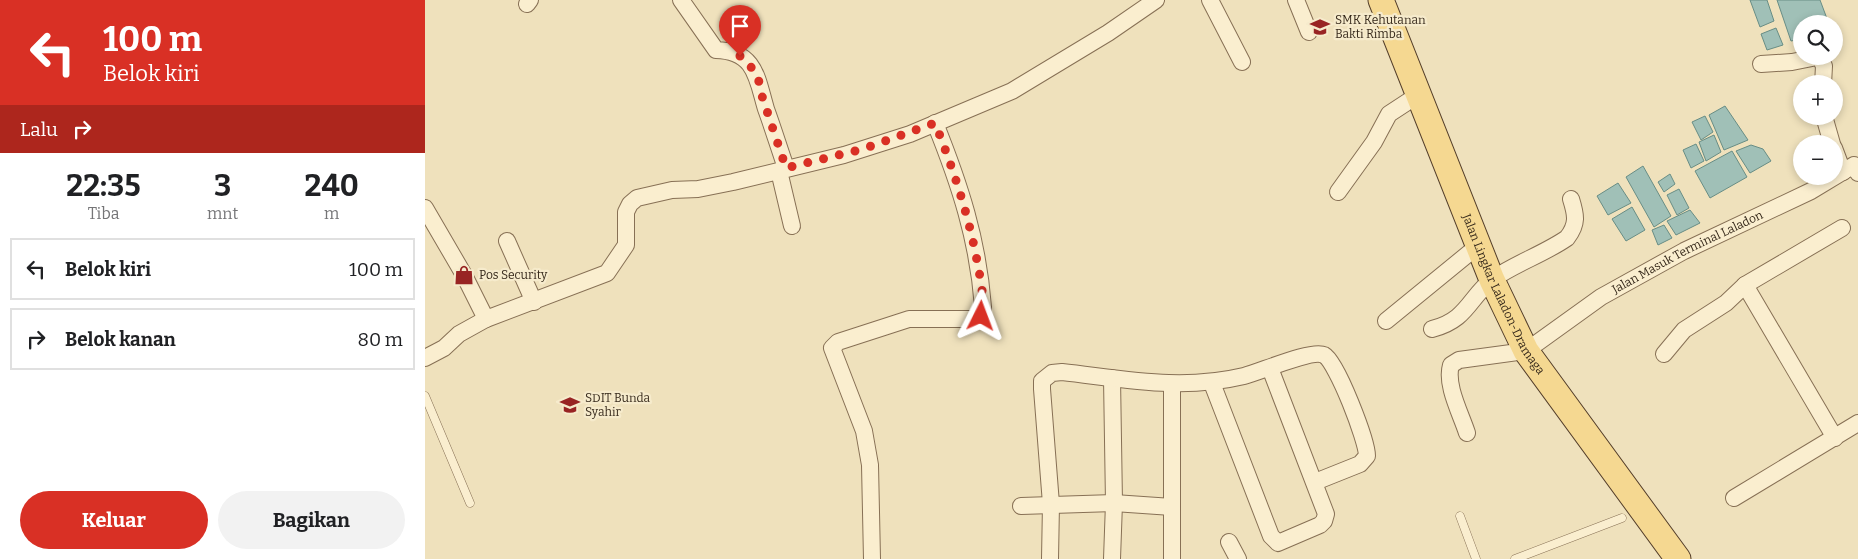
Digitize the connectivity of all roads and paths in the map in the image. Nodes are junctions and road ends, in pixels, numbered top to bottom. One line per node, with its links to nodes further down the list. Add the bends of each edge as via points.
1 (681, 0): 14 (street, via 716,50 746,60 758,77)
2 (1156, 0): 11 (street, via 1012,92)
3 (1211, 0): 7 (street)
4 (1296, 0): 6 (street)
5 (1381, 0): 10 (main road, Jalan Lingkar Laladon-Dramaga)
6 (1309, 32)
7 (1242, 62)
8 (1761, 64): 9 (street, via 1817,56 1824,66)
9 (1824, 75)
10 (1418, 95): 15 (street, via 1389,114 1374,142); 21 (main road, Jalan Lingkar Laladon-Dramaga)
11 (935, 123): 14 (street, via 863,149); 49 (street, via 960,185 971,228 983,307 981,316 975,319 909,319 837,342 832,348 864,431 870,465)
12 (1843, 157): 13 (street)
13 (1853, 168): 28 (street, Jalan Masuk Terminal Laladon, via 1684,250 1601,297)
14 (783, 170): 18 (street); 24 (street, via 635,200 626,212 626,245 607,273)
15 (1338, 192)
16 (1571, 199): 22 (street, via 1576,216 1574,229 1567,238)
17 (425, 208): 25 (street)
18 (792, 226)
19 (1842, 228): 23 (street)
20 (507, 241): 24 (street)
21 (1479, 245): 22 (main road, Jalan Lingkar Laladon-Dramaga); 26 (street)
22 (1492, 280): 27 (street, via 1458,318 1446,326); 28 (main road, Jalan Lingkar Laladon-Dramaga)
23 (1745, 285): 29 (street, via 1684,330); 38 (street)
24 (534, 302): 25 (street)
25 (486, 319): 30 (street)
26 (1386, 320)
27 (1432, 329)
28 (1526, 351): 37 (street, via 1459,360 1451,364 1450,375); 56 (main road, Jalan Lingkar Laladon-Dramaga)
29 (1664, 354)
30 (425, 358)
31 (1270, 368): 33 (street); 39 (street); 39 (street, via 1317,354 1326,356 1337,372 1363,434 1367,452 1363,462)
32 (1112, 378): 34 (street); 42 (street); 43 (street, via 1062,372 1052,373 1042,381)
33 (1212, 383): 34 (street); 39 (street, via 1276,543 1324,521 1326,514)
34 (1172, 384): 45 (street)
35 (425, 396): 41 (lane)
36 (1858, 423): 38 (street)
37 (1467, 433)
38 (1835, 438): 40 (street)
39 (1315, 482)
40 (1734, 498)
41 (470, 503)
42 (1114, 503): 43 (street); 45 (street); 51 (street)
43 (1051, 504): 44 (street); 50 (street)
44 (1021, 506)
45 (1172, 507): 52 (street)
46 (1461, 516): 54 (lane)
47 (1622, 518): 55 (lane)
48 (1229, 542): 53 (street)
49 (872, 559)
50 (1050, 559)
51 (1112, 559)
52 (1172, 559)
53 (1238, 559)
54 (1476, 559)
55 (1515, 559)
56 (1678, 559)

